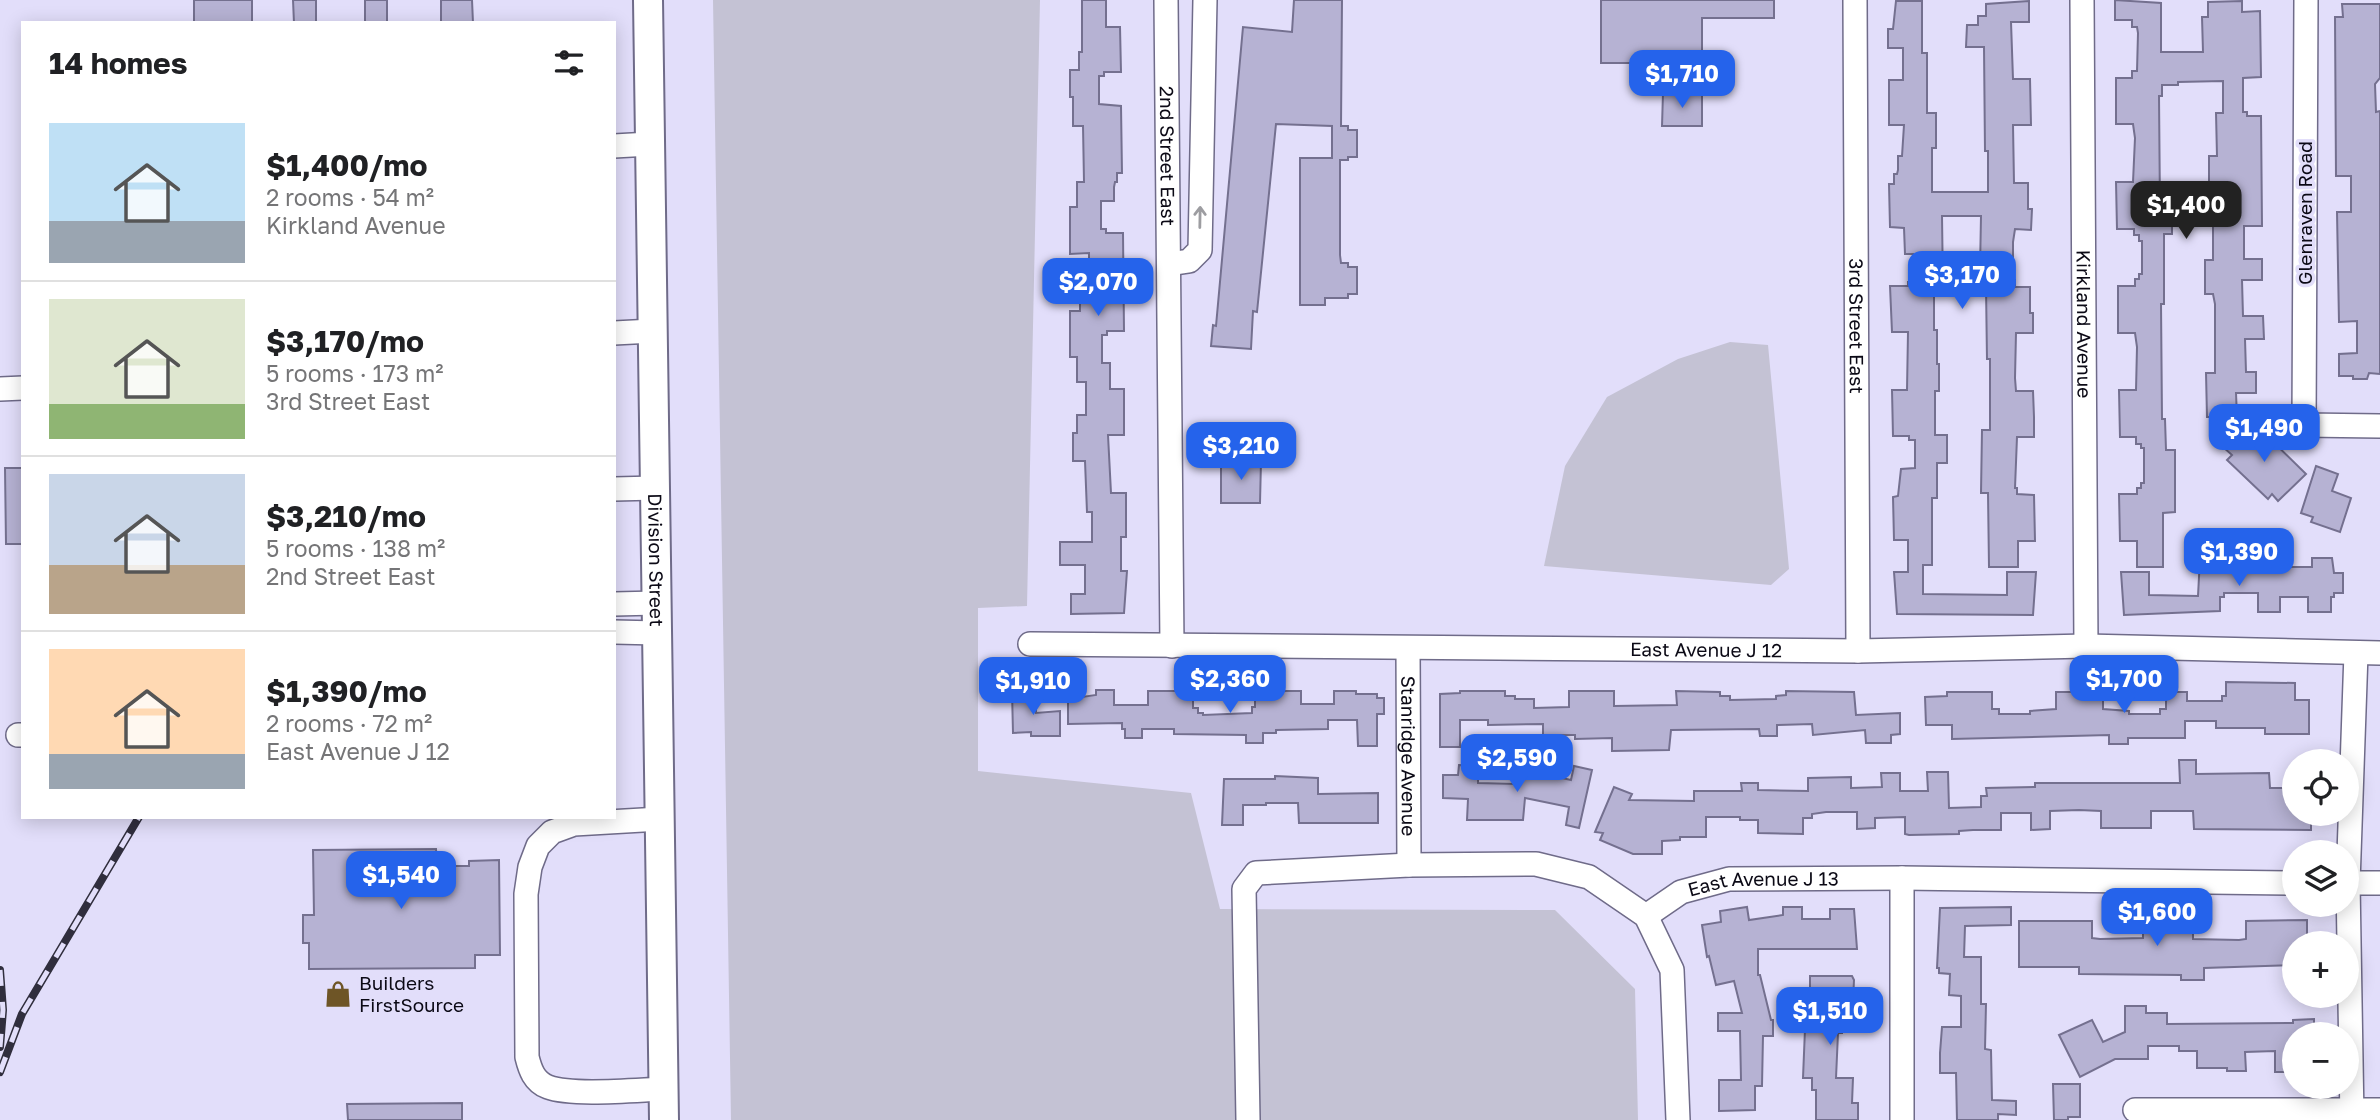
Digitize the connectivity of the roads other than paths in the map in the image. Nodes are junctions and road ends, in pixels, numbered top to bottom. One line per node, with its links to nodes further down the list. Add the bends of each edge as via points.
1 (649, 0): 7 (main road, Division Street)
2 (1166, 0): 9 (street, 2nd Street East)
3 (1205, 0): 9 (street, one-way to 3, via 1189,261 1200,250)
4 (2082, 0): 23 (street, Kirkland Avenue)
5 (2306, 0): 14 (street, Glenraven Road, via 2304,425)
6 (1853, 1): 25 (street, 3rd Street East)
7 (650, 144): 8 (street); 10 (main road, Division Street)
8 (616, 146)
9 (1169, 264): 22 (street, 2nd Street East)
10 (653, 331): 11 (street); 15 (main road, Division Street)
11 (616, 332)
12 (21, 388): 13 (street)
13 (0, 389)
14 (2380, 426)
15 (656, 488): 16 (street); 17 (main road, Division Street)
16 (616, 489)
17 (657, 603): 18 (street); 20 (main road, Division Street)
18 (616, 604)
19 (616, 632): 20 (street)
20 (657, 633): 28 (main road, Division Street)
21 (1030, 644): 22 (street, East Avenue J 12)
22 (1172, 646): 24 (street, East Avenue J 12)
23 (2086, 646): 25 (street, East Avenue J 12); 26 (street, East Avenue J 12)
24 (1408, 648): 25 (street, East Avenue J 12); 30 (street, Stanridge Avenue)
25 (1858, 651)
26 (2356, 653): 27 (street, East Avenue J 12); 29 (street)
27 (2380, 653)
28 (660, 819): 37 (main road, Division Street); 37 (street, via 574,824 552,832 538,846 526,894 527,1057 532,1075 546,1087)
29 (2349, 840)
30 (1409, 865): 35 (street, via 1536,864 1589,877); 42 (street, via 1256,873 1244,888)
31 (1902, 878): 32 (street, East Avenue J 13); 35 (street, East Avenue J 13, via 1729,879 1681,892); 44 (street)
32 (2282, 883)
33 (2359, 883): 34 (street)
34 (2380, 883)
35 (1646, 916): 43 (street, via 1672,970)
36 (2348, 917): 40 (street)
37 (664, 1089): 41 (main road, Division Street)
38 (2135, 1110): 40 (street)
39 (2380, 1110): 40 (street)
40 (2352, 1114)
41 (664, 1120)
42 (1248, 1120)
43 (1678, 1120)
44 (1902, 1120)

